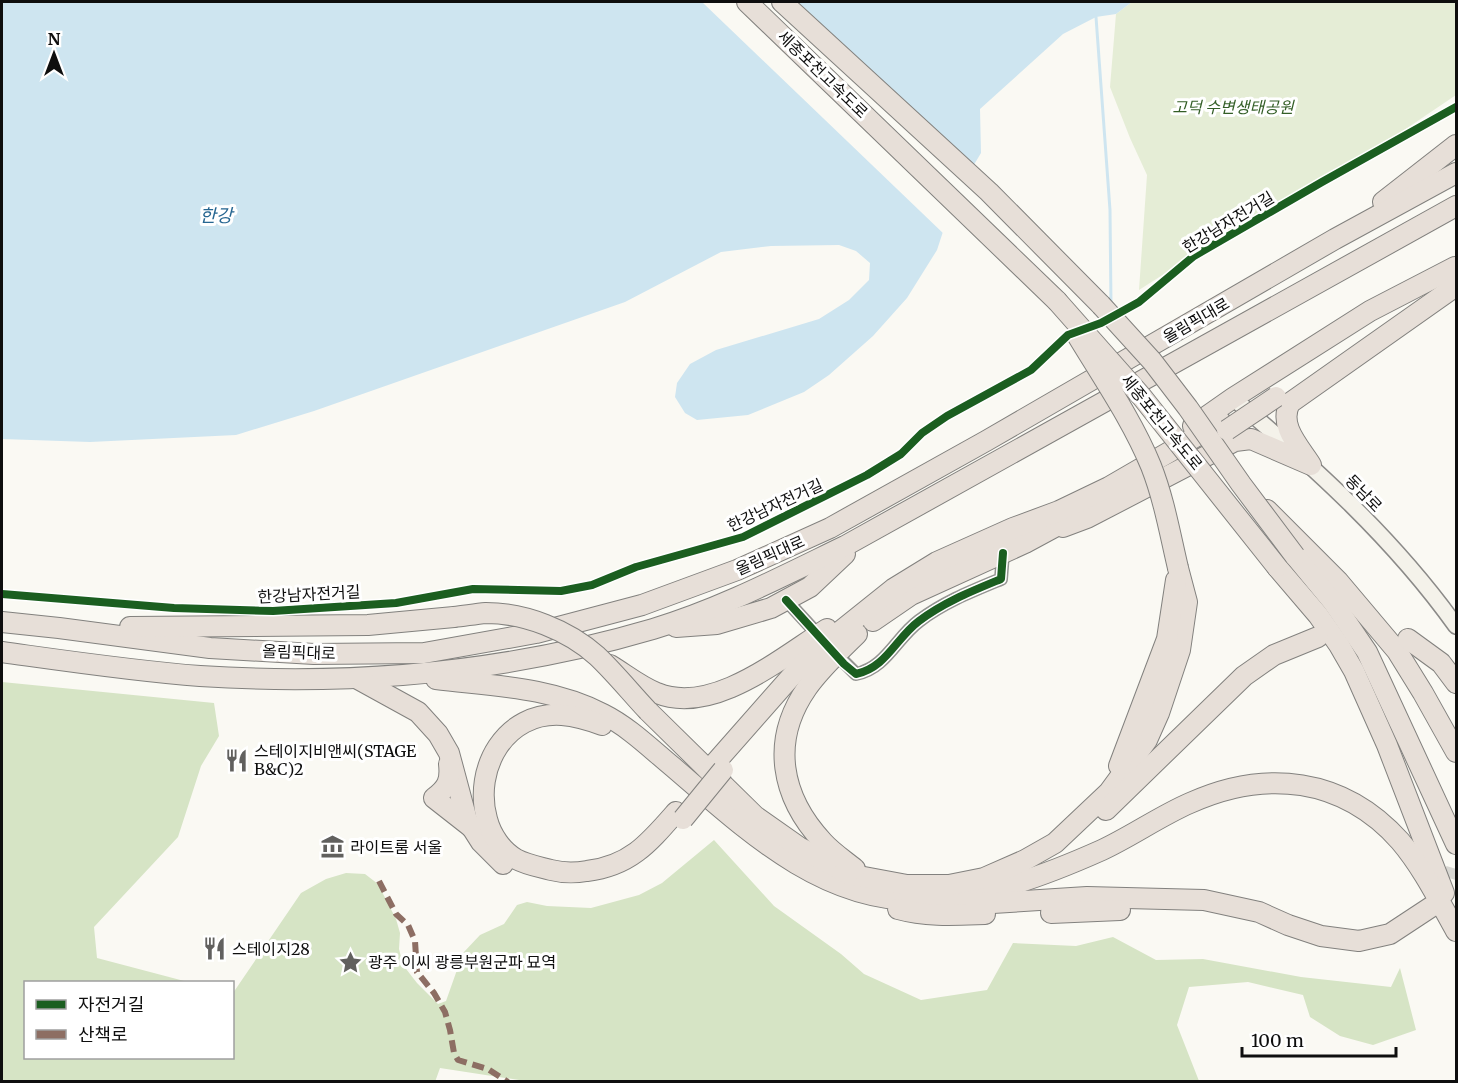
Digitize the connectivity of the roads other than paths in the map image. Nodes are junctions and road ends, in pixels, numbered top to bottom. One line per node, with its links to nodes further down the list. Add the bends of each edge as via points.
1 (747, 2): 8 (highway, 세종포천고속도로)
2 (782, 2): 13 (highway, 세종포천고속도로, bridge, via 989,192 1094,297 1152,361 1241,484)
3 (1456, 145): 6 (highway)
4 (1456, 173): 6 (highway, 올림픽대로)
5 (1456, 206): 12 (highway, 올림픽대로)
6 (1335, 239): 19 (highway, 올림픽대로, via 830,528 737,570 642,605 536,633 424,653 314,654 210,648)
7 (1456, 276): 9 (highway, via 1370,311); 10 (highway, via 1290,403 1287,427); 11 (highway, via 1224,426)
8 (1057, 301): 35 (highway, bridge, via 1133,429 1151,468 1187,602 1180,650 1147,740 1109,792); 41 (highway, 세종포천고속도로, bridge, via 1142,397 1339,645 1387,745)
9 (1233, 398): 10 (main road, 동남로); 11 (highway, via 1157,451 1084,488)
10 (1311, 465): 11 (highway, via 1251,439 1235,441 1087,518); 18 (main road, 동남로, via 1413,570)
11 (1019, 535): 14 (highway); 15 (highway, via 937,562)
12 (861, 538): 16 (highway, via 810,587); 20 (highway, 올림픽대로, via 753,591)
13 (1301, 552): 31 (highway, via 1338,581 1397,651); 36 (highway, 세종포천고속도로, via 1367,652)
14 (1003, 553): 16 (street, via 1001,579 963,595 916,623 868,672 856,674 844,664); 21 (highway, via 911,595)
15 (893, 589): 28 (highway, via 736,687 716,694); 32 (highway, via 796,670)
16 (786, 600): 20 (highway, via 717,624)
17 (2, 622): 19 (highway, 올림픽대로)
18 (1456, 626)
19 (59, 628): 28 (highway, bridge, via 368,625 486,614 512,616 563,633)
20 (656, 628): 25 (highway, 올림픽대로, via 570,651)
21 (857, 634): 32 (highway, via 803,676); 37 (highway, via 807,689 792,717 783,749 787,782 803,814 823,842)
22 (1318, 637): 35 (highway, via 1274,655 1244,676 1099,816)
23 (1408, 639): 27 (highway, via 1441,663)
24 (2, 652): 26 (highway, 올림픽대로, via 202,676)
25 (410, 676): 26 (highway, 올림픽대로); 29 (highway, via 517,687 567,699 602,714)
26 (358, 679): 30 (highway, via 418,712)
27 (1456, 683)
28 (653, 702): 37 (highway, via 755,816)
29 (644, 743): 33 (highway, via 589,720 561,715 522,724 506,735 491,757 483,782 490,828 500,845 516,859 557,872 577,873 618,864); 37 (highway, via 760,842 820,876)
30 (447, 750): 34 (highway); 34 (highway, via 448,785 434,798)
31 (1456, 752)
32 (719, 767): 33 (highway, bridge)
33 (680, 816): 34 (highway, via 653,856 642,864 606,878 579,882 526,877 501,862)
34 (473, 829)
35 (1055, 843): 37 (highway, via 984,878 949,885)
36 (1456, 844)
37 (865, 886): 38 (highway, via 897,909 938,915 1133,910); 39 (highway, via 883,897)
38 (1176, 899): 39 (highway); 40 (highway, via 1204,900 1258,912 1321,936 1359,941 1390,934)
39 (920, 901): 41 (highway, via 962,896 1058,868 1218,791 1274,782 1311,786 1374,818 1400,841)
40 (1431, 907)
41 (1456, 929)

